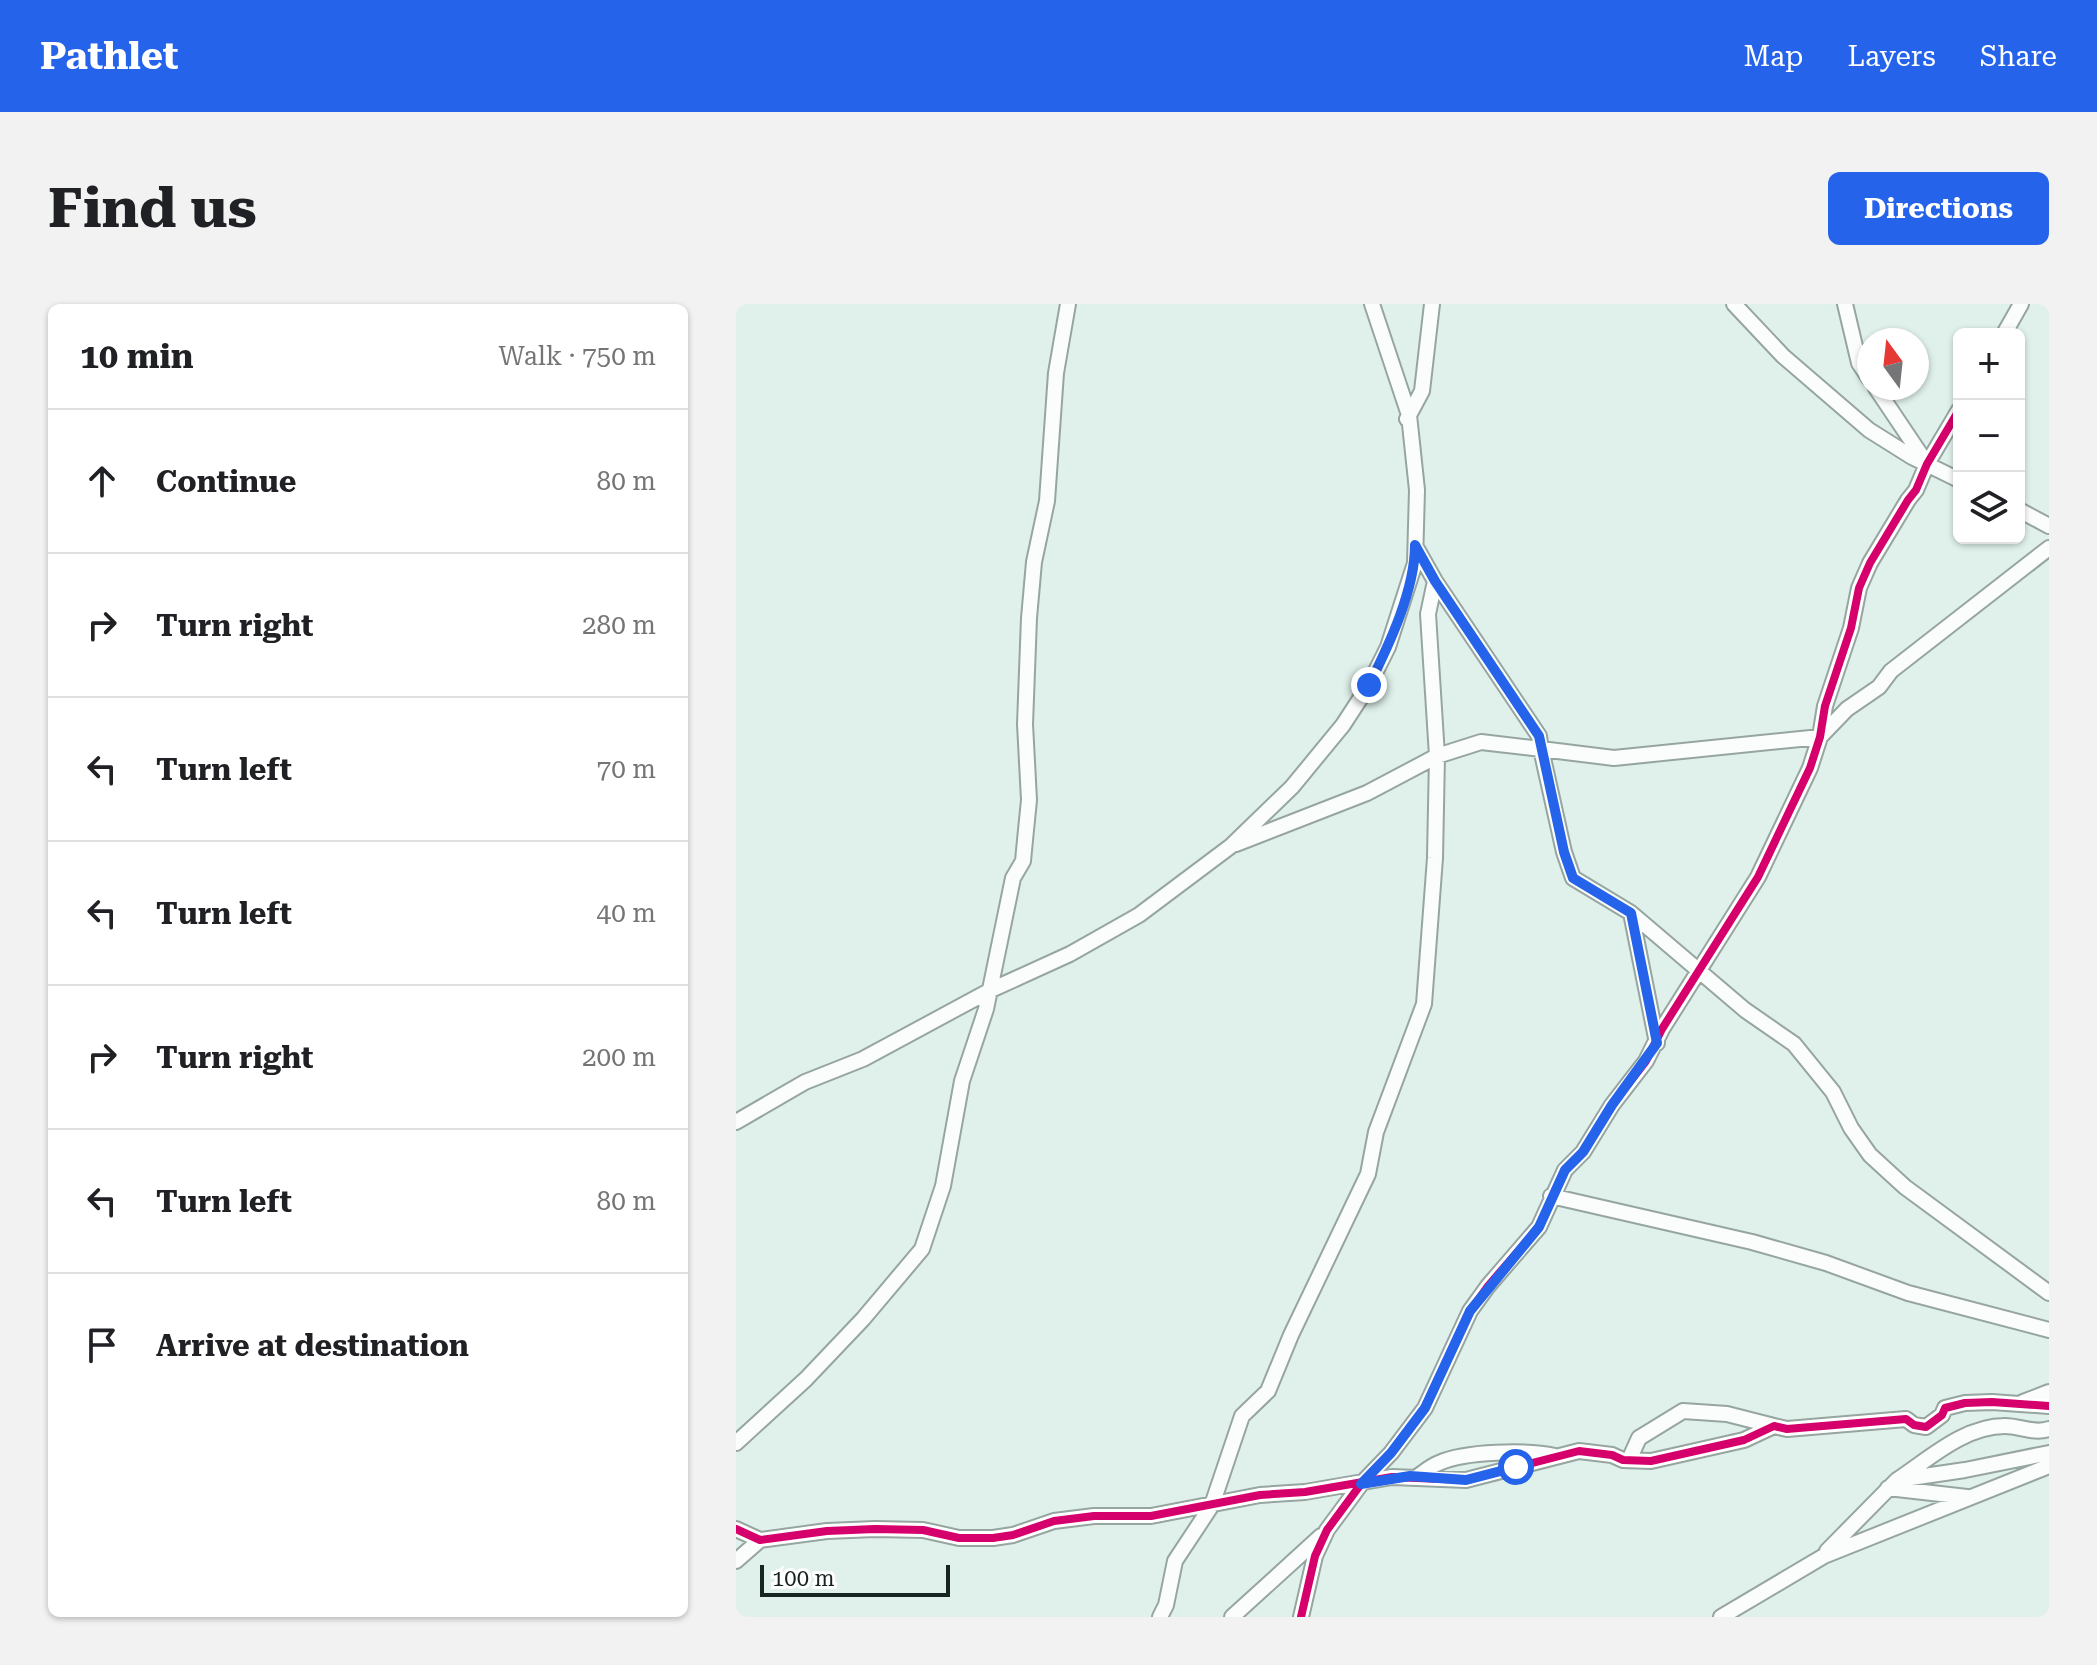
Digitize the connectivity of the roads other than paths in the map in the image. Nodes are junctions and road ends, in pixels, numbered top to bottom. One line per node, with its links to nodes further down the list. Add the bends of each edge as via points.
1 (1068, 304): 25 (street, via 1029,618 1029,800 1023,861 1013,878)
2 (1372, 304): 10 (street)
3 (1432, 304): 10 (street, via 1422,391)
4 (1734, 304): 12 (street, via 1783,356 1869,430)
5 (1845, 304): 8 (street)
6 (2021, 304): 7 (street)
7 (2007, 328)
8 (1857, 355)
9 (1884, 400): 12 (street)
10 (1407, 419): 16 (street, via 1417,490)
11 (1953, 420): 12 (street)
12 (1927, 464): 13 (street); 19 (street, via 1859,588)
13 (1953, 477)
14 (2025, 513): 15 (street)
15 (2049, 526)
16 (1415, 545): 18 (street); 22 (street, via 1415,563 1388,647 1369,685 1292,787)
17 (2049, 548): 19 (street, via 1891,671)
18 (1435, 581): 20 (street, via 1539,736); 21 (street, via 1428,614)
19 (1820, 737): 20 (street, via 1614,758); 24 (street, via 1758,877)
20 (1541, 749): 21 (street, via 1481,742); 23 (street, via 1573,878)
21 (1437, 756): 22 (street, via 1367,793); 46 (street, via 1424,1004 1376,1132 1368,1174 1268,1391 1242,1416)
22 (1231, 846): 25 (street, via 1139,915)
23 (1631, 913): 24 (street); 26 (street)
24 (1700, 971): 26 (street); 29 (street, via 1794,1044 1833,1092 1870,1155)
25 (991, 990): 27 (street); 36 (street, via 962,1081 943,1186 922,1249 806,1379)
26 (1657, 1043): 28 (street)
27 (736, 1122)
28 (1551, 1196): 30 (street, via 1752,1242 1908,1293); 43 (street, via 1539,1227 1470,1311 1425,1408)
29 (2049, 1293)
30 (2049, 1330)
31 (2049, 1392): 32 (street)
32 (2019, 1404): 33 (street); 34 (street, via 1965,1403 1945,1408 1926,1427 1906,1419)
33 (2049, 1406)
34 (1774, 1426): 40 (street, via 1712,1449); 40 (street, via 1727,1414 1683,1411 1639,1438)
35 (2045, 1430): 39 (street); 44 (street, via 2004,1426 1966,1434)
36 (736, 1443)
37 (2049, 1453): 39 (street)
38 (1560, 1457): 40 (street, via 1579,1451); 42 (street, via 1466,1480); 42 (street, via 1499,1451 1440,1462)
39 (2020, 1458): 44 (street)
40 (1629, 1460)
41 (2049, 1466): 45 (street)
42 (1417, 1477): 43 (street)
43 (1361, 1484): 46 (street); 48 (street)
44 (1892, 1484): 45 (street); 50 (street)
45 (1970, 1498): 50 (street)
46 (1212, 1505): 49 (street, via 1151,1516 1063,1520 976,1539 903,1529); 52 (street, via 1175,1561)
47 (736, 1529): 49 (street)
48 (1327, 1530): 53 (street); 54 (street, via 1315,1556)
49 (760, 1540): 51 (street)
50 (1821, 1557): 55 (street)
51 (736, 1561)
52 (1160, 1617)
53 (1232, 1617)
54 (1301, 1617)
55 (1721, 1617)

